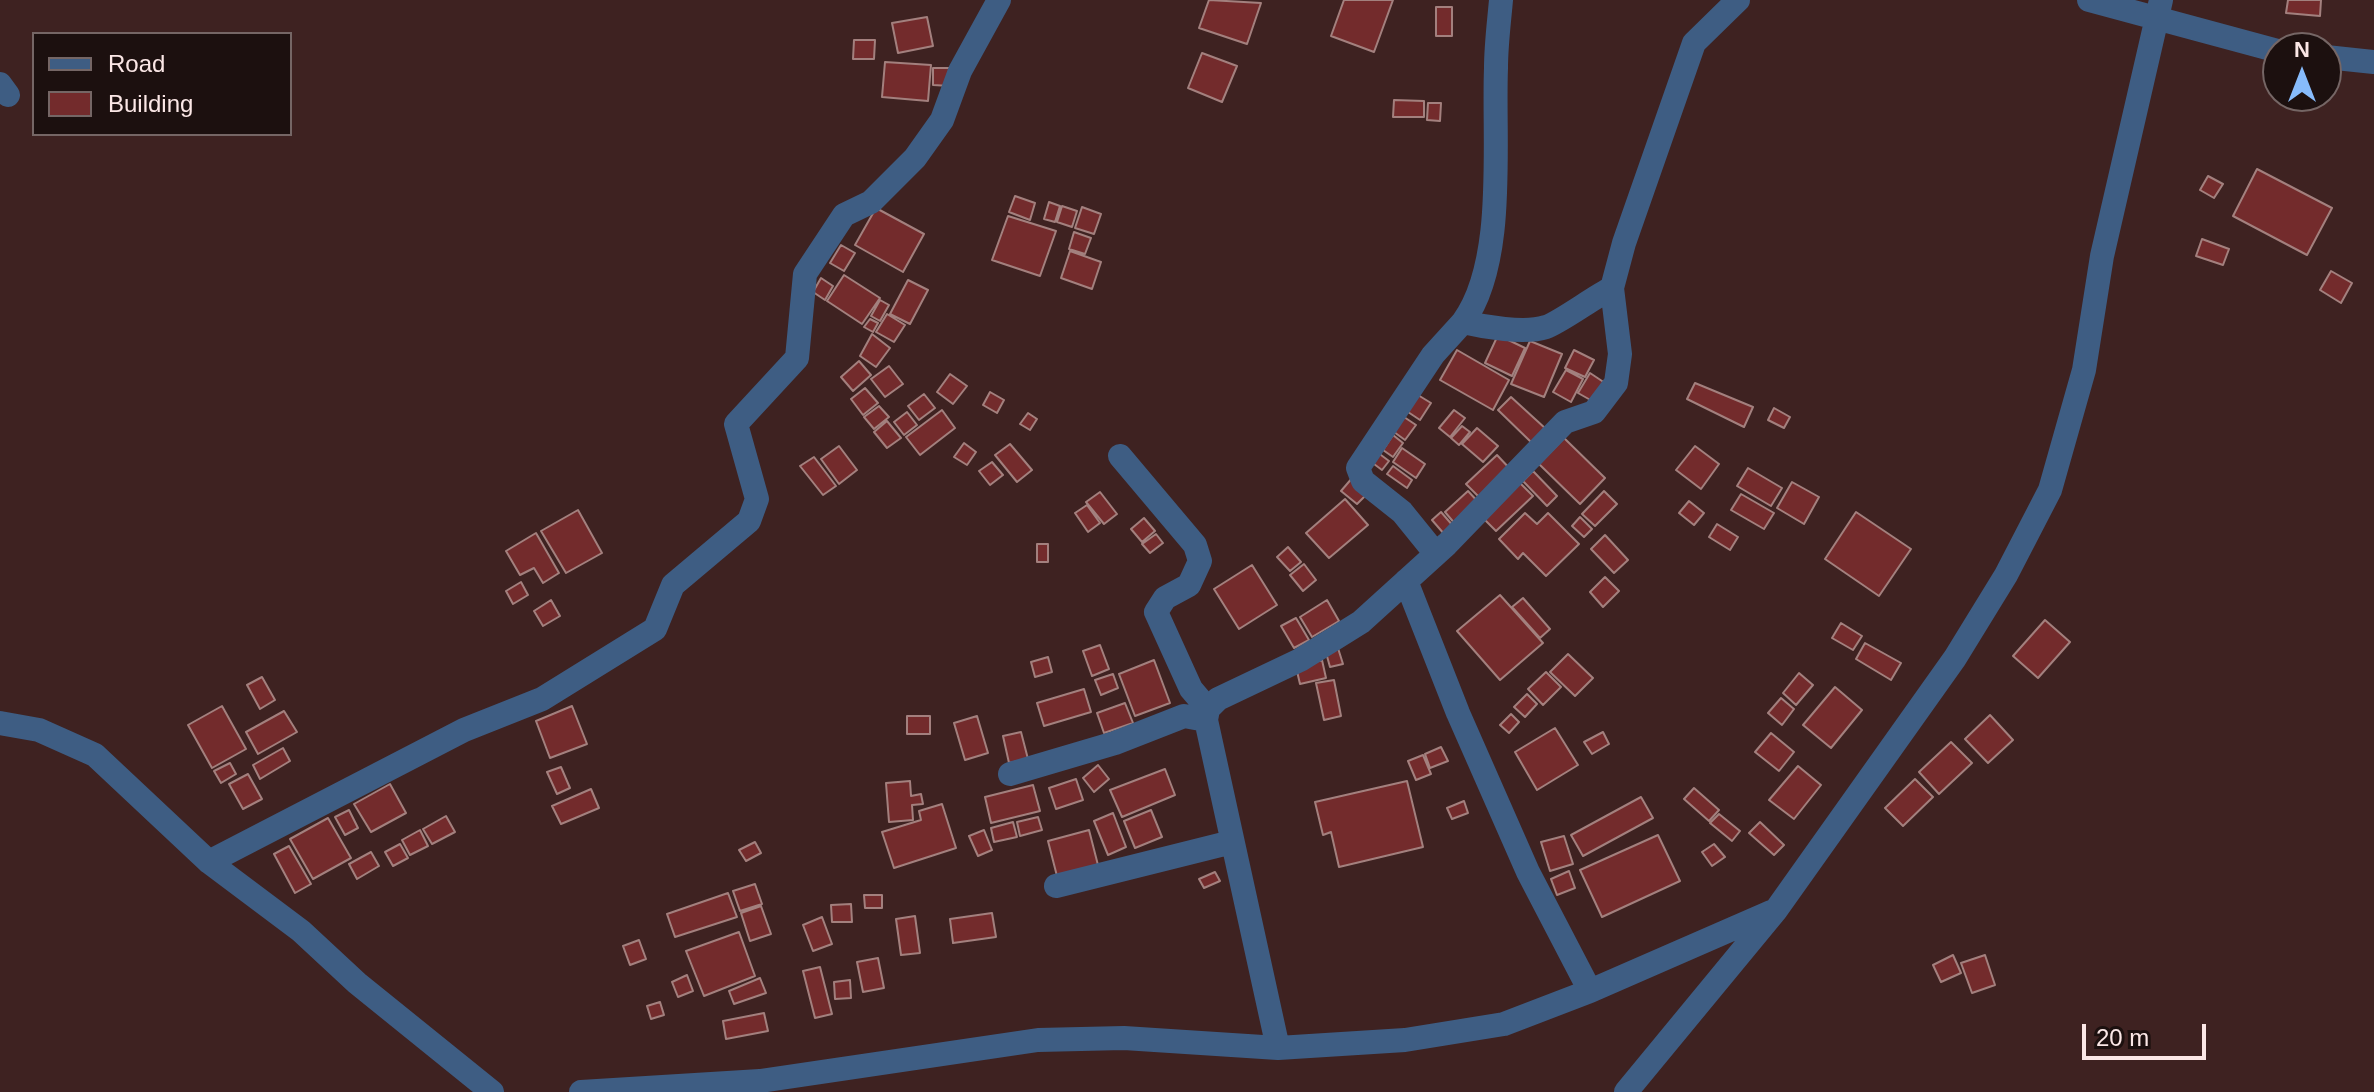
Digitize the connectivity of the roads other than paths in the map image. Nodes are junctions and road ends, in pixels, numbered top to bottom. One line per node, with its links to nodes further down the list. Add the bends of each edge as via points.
1 (999, 0): 18 (street, via 960,71 942,120 915,158 871,202 844,215 805,274 797,358 736,424 757,499 749,521 673,585 655,629 542,699 464,730)
2 (1501, 0): 10 (street, via 1496,173 1486,263 1475,305)
3 (1738, 0): 9 (street, via 1694,43)
4 (2089, 0): 5 (street)
5 (2159, 8): 6 (street); 20 (street, via 2102,256 2084,370 2050,490 1955,658)
6 (2262, 45)
7 (2342, 59): 8 (street)
8 (2374, 62)
9 (1612, 288): 10 (street, via 1546,327 1491,328); 12 (street, via 1620,354 1616,383 1594,412 1565,422)
10 (1463, 322): 12 (street, via 1433,355 1358,468 1363,481 1402,512)
11 (1120, 456): 14 (street, via 1195,545 1200,561 1189,585 1165,598 1156,612)
12 (1436, 554): 13 (street)
13 (1406, 581): 14 (street, via 1349,630 1218,699); 21 (street, via 1528,872)
14 (1207, 715): 16 (street, via 1184,716); 17 (street)
15 (0, 723): 18 (street, via 39,730 95,755)
16 (1010, 774)
17 (1232, 842): 19 (street); 22 (street)
18 (209, 862): 24 (street, via 301,931)
19 (1056, 886)
20 (1776, 910): 21 (street); 26 (street)
21 (1590, 991): 22 (street, via 1504,1024 1405,1040)
22 (1278, 1048): 23 (street, via 1124,1038 1038,1040)
23 (819, 1083): 25 (street, via 760,1081)
24 (492, 1092)
25 (581, 1092)
26 (1626, 1092)

